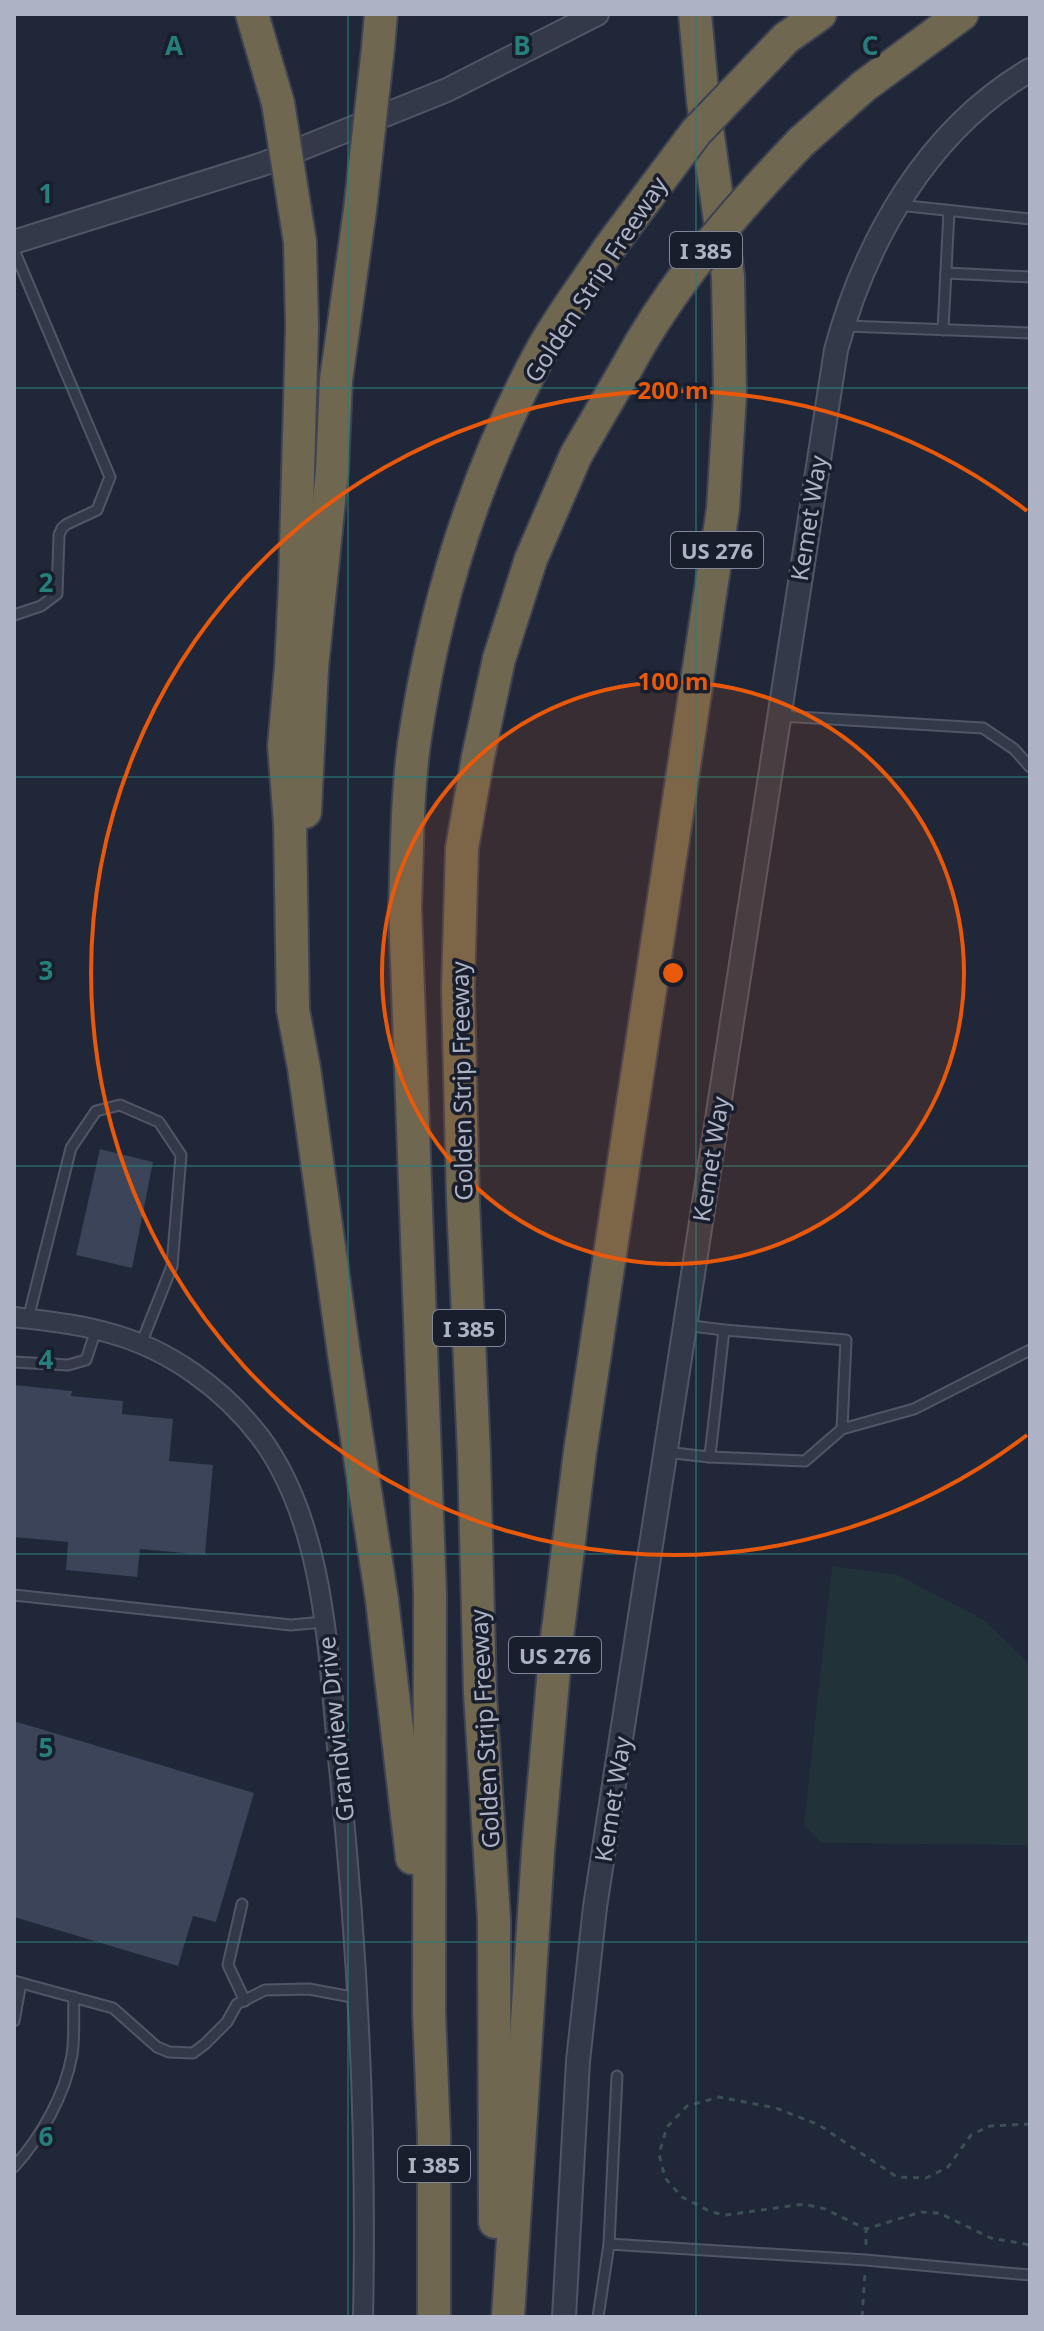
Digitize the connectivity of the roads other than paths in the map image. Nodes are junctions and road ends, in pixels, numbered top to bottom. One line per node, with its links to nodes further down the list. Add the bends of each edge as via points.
1 (252, 14): 23 (highway, bridge, via 278,103 300,242 295,584 284,746)
2 (381, 14): 23 (highway, bridge, via 336,380 312,668)
3 (597, 14): 13 (street, via 447,90 263,164)
4 (678, 14): 9 (highway)
5 (695, 14): 9 (highway, US 276)
6 (820, 14): 41 (highway, Golden Strip Freeway / I 385, bridge, via 786,38 696,132 545,345 491,458 462,537 426,676 414,746 405,907 430,1595)
7 (962, 14): 49 (highway, Golden Strip Freeway / I 385, bridge, via 864,86 801,142 678,284 576,455 531,559 499,659 478,757 462,848 458,989 480,1693 494,1919)
8 (1030, 70): 10 (street, Kemet Way, via 953,132)
9 (703, 101): 50 (highway, US 276, via 728,276 730,395 723,509 580,1452 556,1646)
10 (897, 205): 11 (lane); 17 (street, Kemet Way, via 868,254)
11 (949, 211): 12 (lane); 15 (lane)
12 (1030, 219)
13 (14, 242)
14 (14, 250): 20 (lane, via 110,477 97,510 62,528 57,594)
15 (946, 273): 16 (lane); 18 (lane)
16 (1030, 277)
17 (842, 326): 18 (lane); 21 (street, Kemet Way)
18 (943, 330): 19 (lane)
19 (1030, 333)
20 (14, 615)
21 (778, 715): 22 (lane, via 983,728); 25 (street, Kemet Way)
22 (1030, 767)
23 (293, 1010): 41 (highway, via 382,1600)
24 (21, 1318): 26 (street, Grandview Drive); 28 (lane, via 71,1148 96,1111 120,1105 159,1122 181,1155 172,1266)
25 (684, 1325): 27 (lane); 32 (street, Kemet Way)
26 (96, 1330): 28 (street, Grandview Drive); 30 (lane, via 86,1360 68,1365)
27 (724, 1330): 31 (lane, via 846,1340); 33 (lane)
28 (141, 1344): 35 (street, Grandview Drive, via 221,1395 275,1458 306,1527)
29 (1030, 1350): 31 (lane, via 914,1409)
30 (14, 1362)
31 (842, 1429): 33 (lane, via 805,1461)
32 (665, 1452): 33 (lane); 51 (street, Kemet Way, via 585,1991)
33 (709, 1457)
34 (14, 1595): 35 (lane, via 291,1625)
35 (323, 1622): 39 (street, Grandview Drive)
36 (242, 1904): 40 (lane, via 228,1965)
37 (17, 1982): 38 (lane); 42 (lane)
38 (74, 1997): 40 (lane, via 118,2011 157,2047 193,2053); 44 (lane, via 72,2055 55,2108)
39 (357, 1998): 40 (lane, via 309,1989 265,1990); 47 (street, Grandview Drive)
40 (245, 2001)
41 (429, 2012): 48 (highway, Golden Strip Freeway / I 385)
42 (14, 2021)
43 (617, 2076): 45 (lane)
44 (14, 2167)
45 (609, 2244): 46 (lane); 52 (lane)
46 (1030, 2275)
47 (363, 2317)
48 (434, 2317)
49 (495, 2317)
50 (508, 2317)
51 (564, 2317)
52 (598, 2317)

